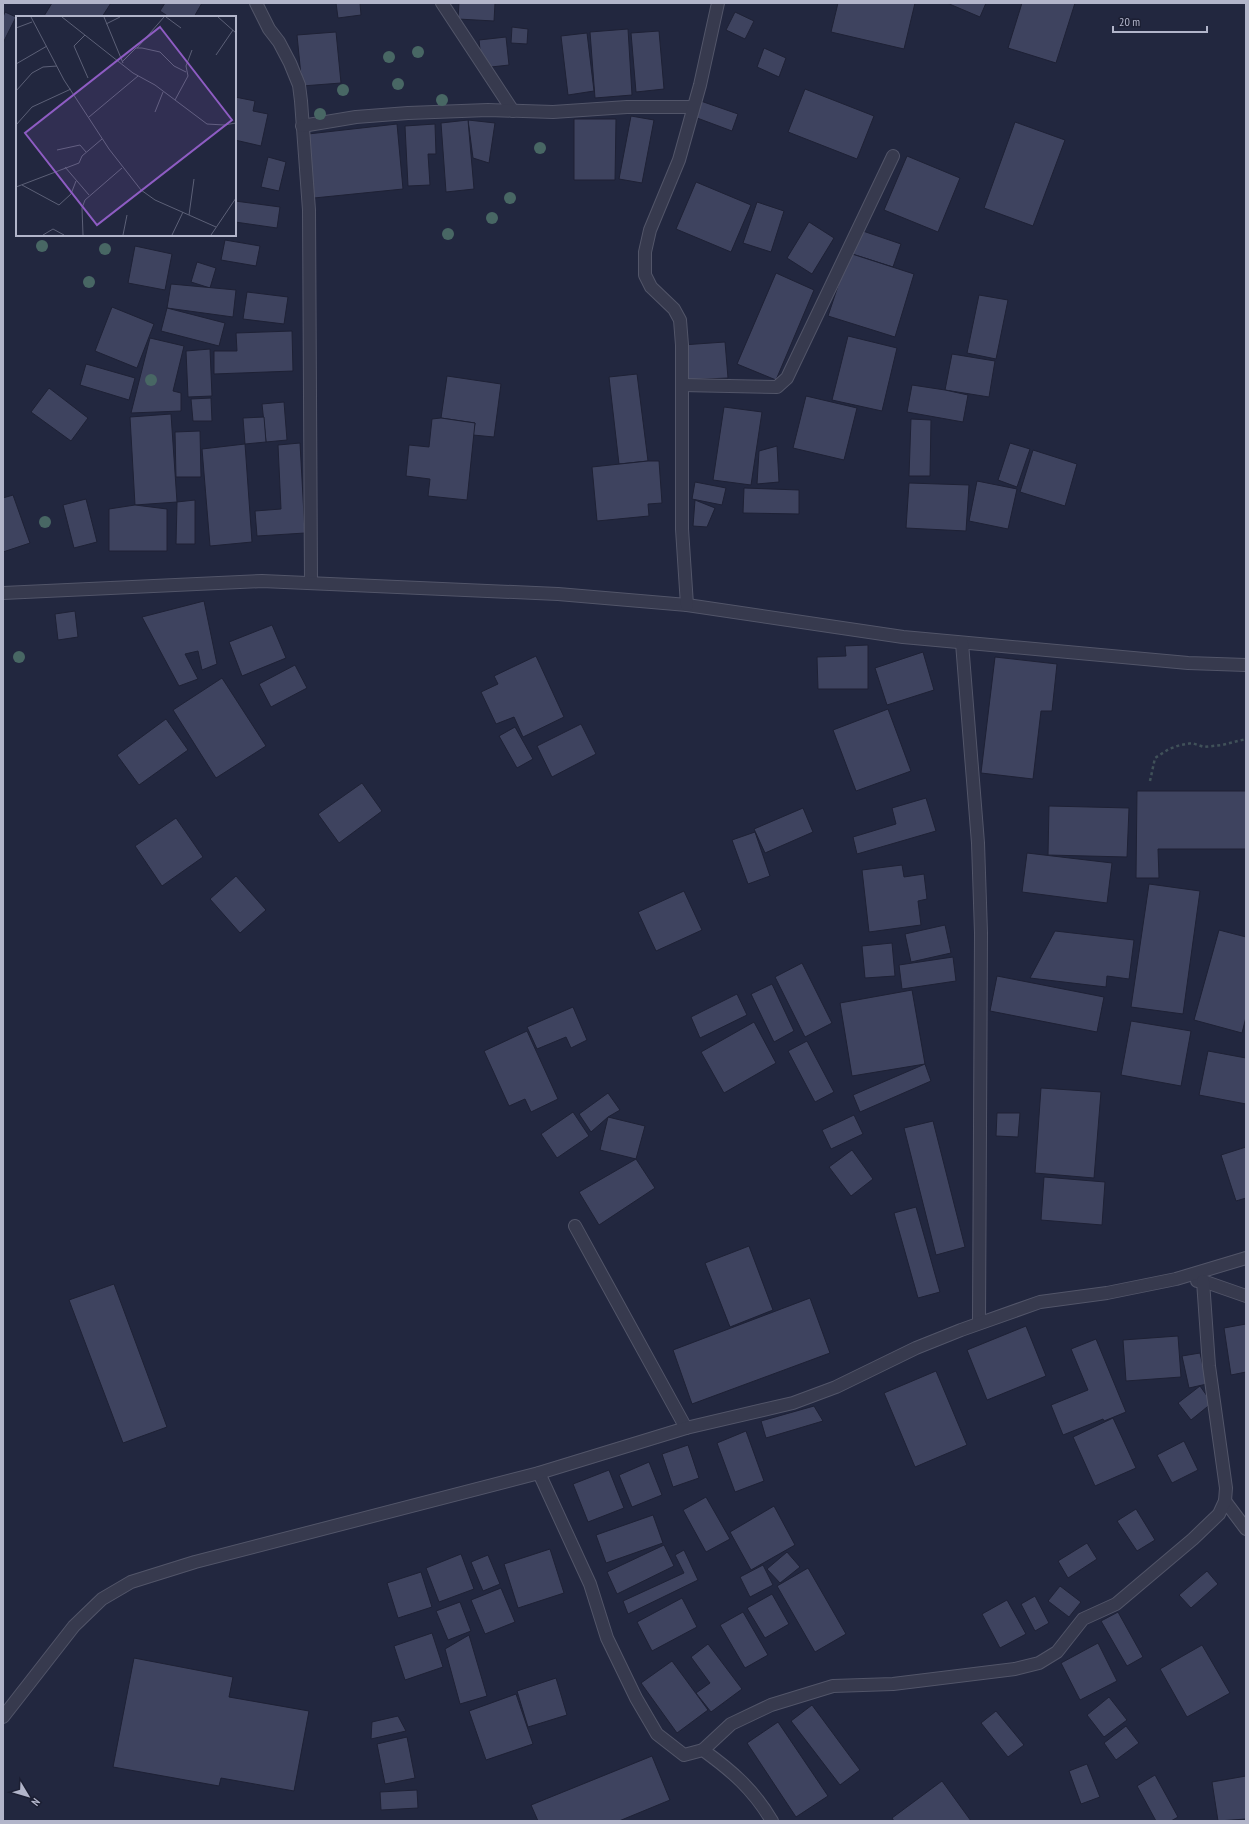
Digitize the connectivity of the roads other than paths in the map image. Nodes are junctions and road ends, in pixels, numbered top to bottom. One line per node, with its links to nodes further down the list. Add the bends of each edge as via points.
1 (256, 3): 6 (street, via 269,29 279,42 299,85)
2 (442, 3): 5 (street)
3 (718, 3): 4 (street)
4 (693, 107): 5 (street, via 627,107 553,112); 8 (street, via 679,160 650,230 645,252 644,275 651,287 674,309 680,320)
5 (513, 110): 6 (street, via 356,117)
6 (302, 126): 9 (street, via 309,210)
7 (893, 156): 8 (street, via 787,378 777,387)
8 (682, 385): 11 (street, via 682,529)
9 (311, 582): 10 (street, via 224,582); 11 (street, via 558,594)
10 (3, 593)
11 (687, 606): 12 (street)
12 (962, 643): 13 (street, via 1188,663); 19 (street, via 978,843 981,933)
13 (1246, 665)
14 (575, 1226): 20 (street)
15 (1246, 1258): 16 (street)
16 (1176, 1279): 17 (street); 19 (street, via 1107,1293 1040,1302)
17 (1203, 1281): 18 (street); 22 (street, via 1209,1366 1226,1488)
18 (1246, 1296)
19 (979, 1323): 20 (street, via 916,1348 836,1388 793,1403)
20 (686, 1428): 21 (street)
21 (539, 1473): 24 (street, via 195,1562 131,1582 102,1599 74,1626); 25 (street, via 590,1584 607,1638 657,1734 684,1755)
22 (1225, 1501): 23 (street); 25 (street, via 1219,1514 1193,1539 1116,1604 1083,1619 1057,1652 1039,1663 1015,1669 894,1684 833,1686 771,1705 731,1724)
23 (1246, 1529)
24 (3, 1717)
25 (702, 1750): 26 (street, via 748,1787)
26 (772, 1821)

